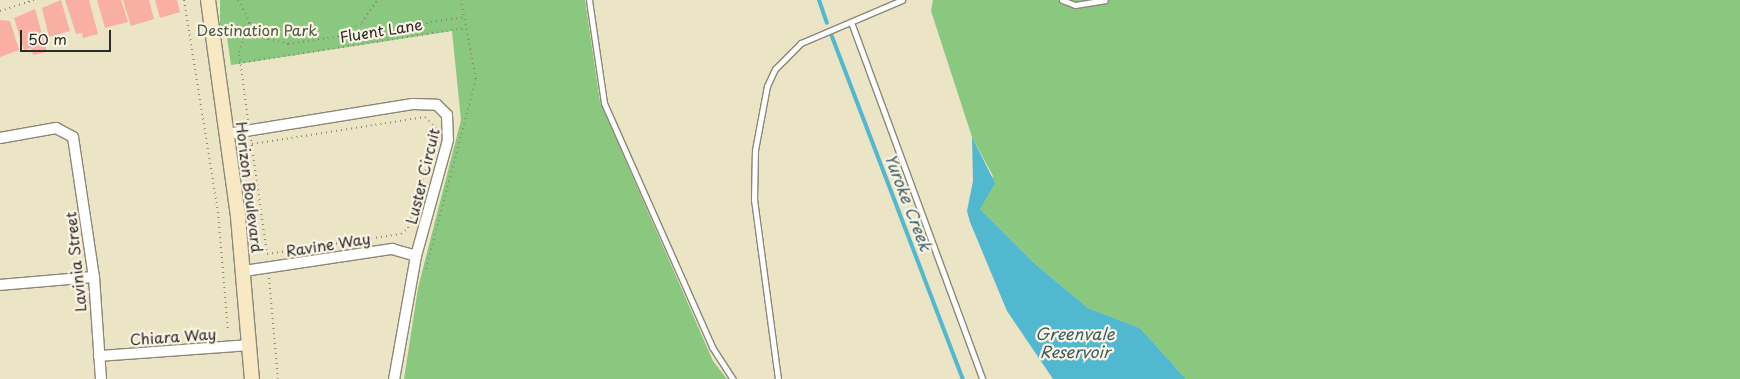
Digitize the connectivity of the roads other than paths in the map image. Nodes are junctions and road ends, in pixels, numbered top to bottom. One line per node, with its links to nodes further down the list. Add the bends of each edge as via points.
1 (208, 0): 7 (street, Horizon Boulevard)
2 (589, 0): 18 (lane, via 604,103 712,347)
3 (902, 0): 6 (lane)
4 (1062, 0): 5 (lane, via 1075,5)
5 (1105, 0)
6 (851, 22): 19 (lane, via 819,33 786,55 774,69 762,101 754,200); 20 (lane)
7 (227, 134): 9 (street, Luster Circuit, via 413,104 442,108 451,125); 10 (street, Horizon Boulevard)
8 (0, 138): 11 (street, Lavinia Street, via 61,128 69,131 75,142)
9 (416, 256): 10 (street, Ravine Way, via 392,249); 17 (street, Luster Circuit)
10 (244, 271): 13 (street, Horizon Boulevard)
11 (94, 277): 12 (street); 14 (street, Lavinia Street)
12 (0, 285)
13 (249, 345): 14 (street, Chiara Way); 16 (street, Horizon Boulevard)
14 (99, 356): 15 (street, Lavinia Street)
15 (101, 379)
16 (252, 379)
17 (394, 379)
18 (733, 379)
19 (778, 379)
20 (982, 379)

